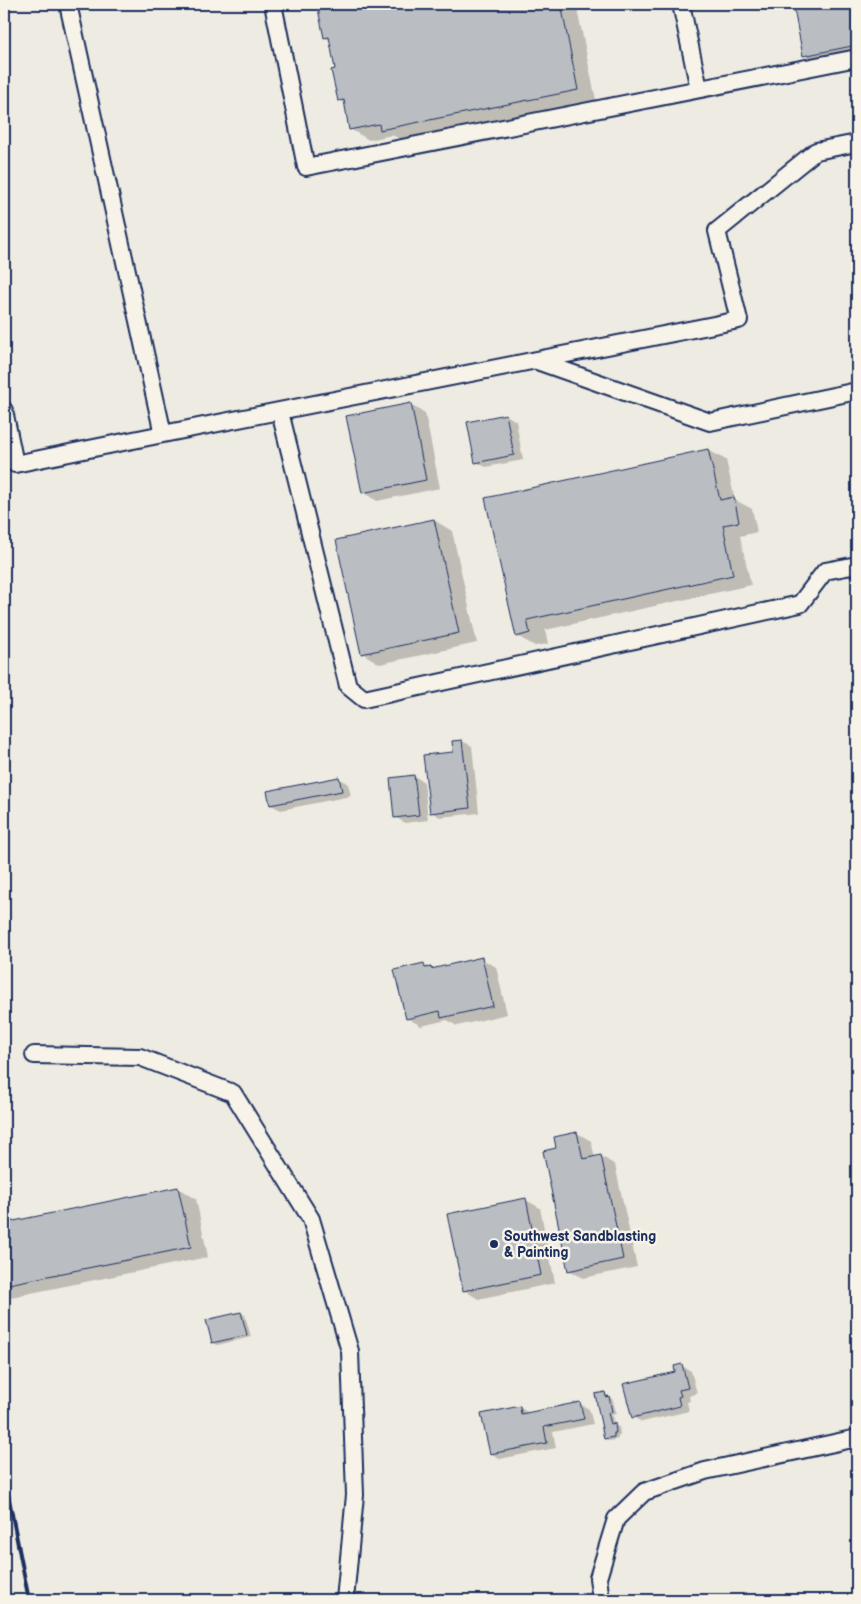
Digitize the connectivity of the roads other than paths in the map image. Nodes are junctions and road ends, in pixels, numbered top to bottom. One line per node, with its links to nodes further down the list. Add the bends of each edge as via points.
1 (68, 4): 11 (lane)
2 (273, 4): 5 (lane, via 306,167)
3 (681, 4): 5 (lane)
4 (857, 58): 5 (lane)
5 (699, 90)
6 (857, 143): 7 (lane, via 816,151 717,231 739,320)
7 (537, 361): 8 (lane, via 710,422); 10 (lane)
8 (857, 391)
9 (4, 410): 12 (lane)
10 (280, 412): 11 (lane); 13 (lane, via 348,686 364,699 800,604 825,571)
11 (163, 434): 12 (lane)
12 (9, 465)
13 (857, 564)
14 (34, 1056): 16 (lane, via 140,1057 233,1093 311,1219 350,1351 355,1495)
15 (857, 1438): 17 (lane, via 705,1471 644,1492 616,1519 598,1578)
16 (345, 1600)
17 (601, 1600)

